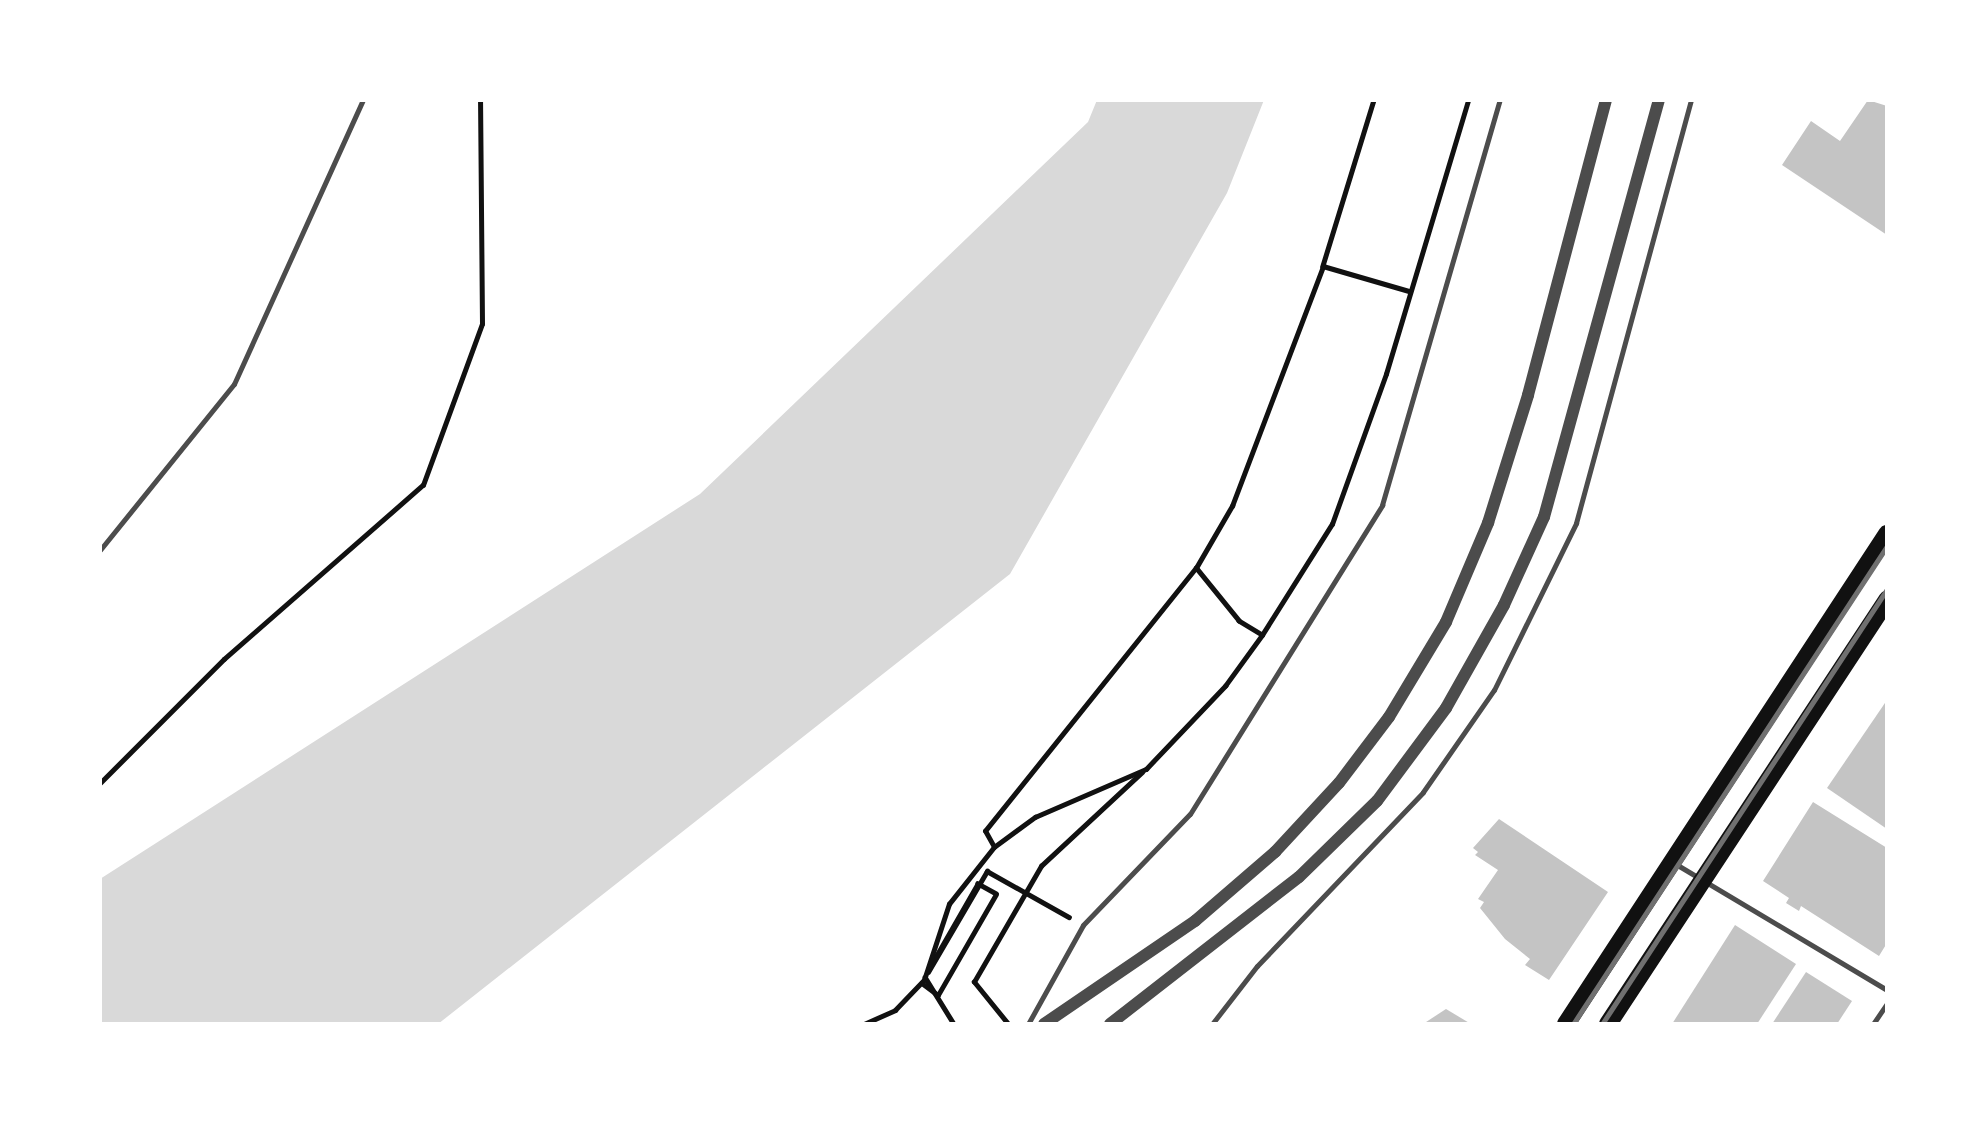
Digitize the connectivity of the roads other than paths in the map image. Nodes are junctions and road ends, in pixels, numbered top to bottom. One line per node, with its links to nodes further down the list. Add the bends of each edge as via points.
1 (363, 100): 7 (lane, via 234,384)
2 (1500, 100): 13 (lane, via 1382,505 1190,814 1083,925)
3 (1606, 100): 14 (street, via 1528,396 1488,523 1446,622 1390,717 1339,783 1275,852 1195,921)
4 (1659, 100): 15 (street, via 1544,517 1504,605 1446,708 1377,801 1299,877)
5 (1691, 100): 16 (lane, via 1576,523 1494,690 1423,792 1257,966)
6 (1887, 534): 9 (main road, via 1878,555)
7 (100, 550)
8 (1887, 600): 10 (main road)
9 (1673, 862): 10 (lane); 17 (main road)
10 (1702, 882): 11 (lane); 18 (main road)
11 (1887, 990)
12 (1887, 1003): 19 (lane)
13 (1028, 1024)
14 (1044, 1024)
15 (1110, 1024)
16 (1212, 1024)
17 (1566, 1024)
18 (1608, 1024)
19 (1873, 1024)

